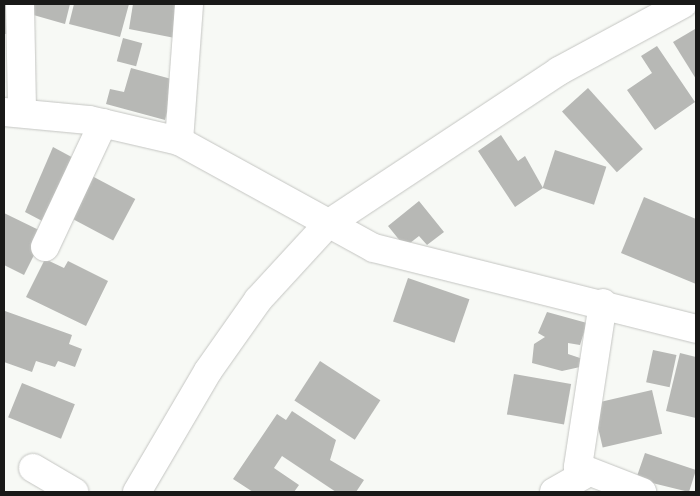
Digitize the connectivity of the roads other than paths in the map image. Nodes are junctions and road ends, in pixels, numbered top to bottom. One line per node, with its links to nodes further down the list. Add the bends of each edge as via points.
1 (20, 4): 4 (street)
2 (189, 4): 6 (street)
3 (683, 4): 7 (street, via 559,71)
4 (13, 112): 5 (street)
5 (103, 123): 6 (street); 8 (street)
6 (179, 141): 7 (street)
7 (328, 224): 9 (street, via 374,248); 14 (street, via 258,300 208,371)
8 (45, 247)
9 (603, 303): 10 (street); 12 (street, via 578,467)
10 (696, 328)
11 (33, 468): 13 (street)
12 (590, 472): 15 (street); 16 (street)
13 (74, 492)
14 (137, 492)
15 (554, 492)
16 (642, 492)

